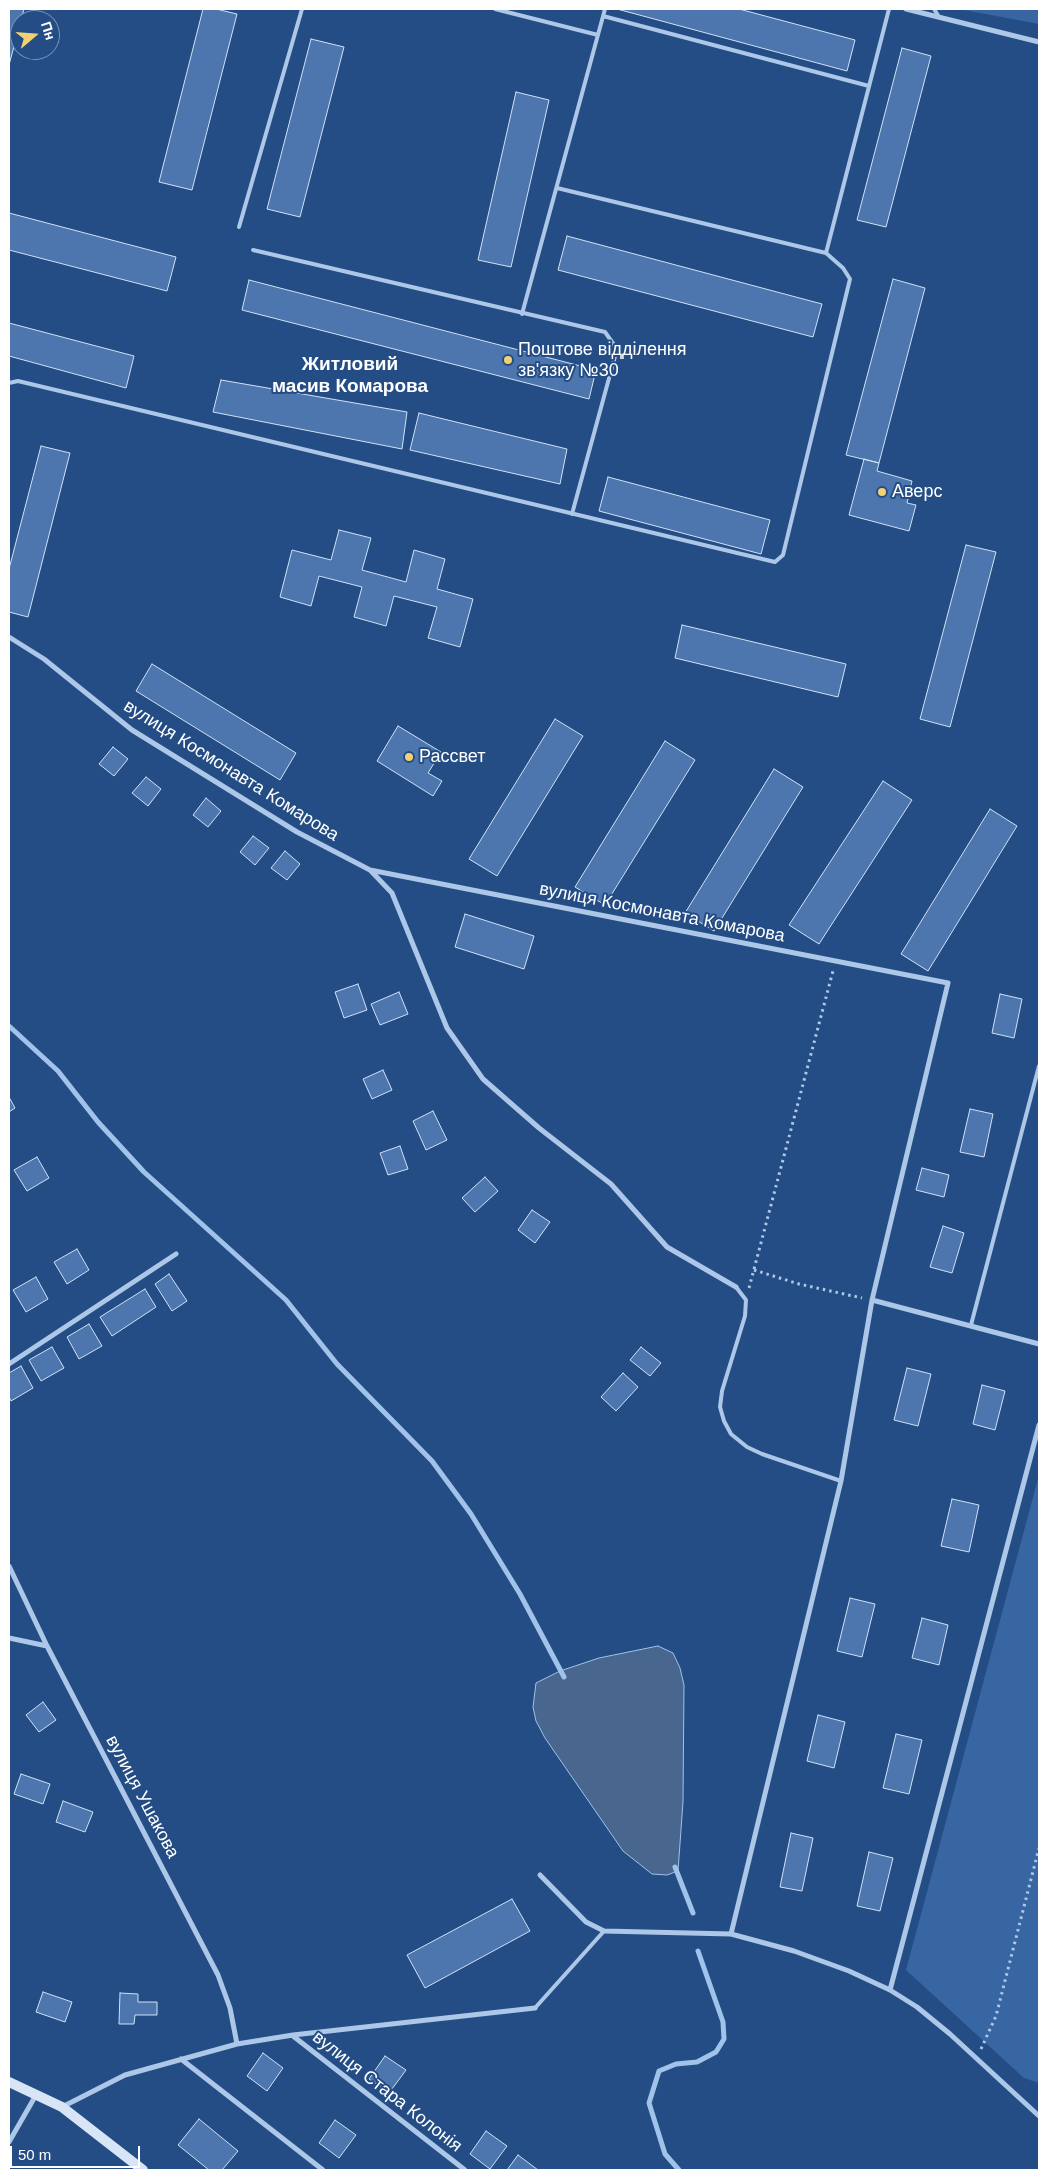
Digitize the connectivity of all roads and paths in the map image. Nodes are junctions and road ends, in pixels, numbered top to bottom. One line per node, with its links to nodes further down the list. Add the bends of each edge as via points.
1 (302, 9): 13 (lane)
2 (495, 9): 9 (lane)
3 (604, 9): 7 (lane)
4 (889, 9): 11 (lane)
5 (906, 9): 8 (street)
6 (934, 9): 8 (lane)
7 (603, 16): 9 (lane); 11 (lane)
8 (939, 17): 10 (street)
9 (598, 35): 12 (lane)
10 (1039, 42)
11 (869, 86): 15 (lane)
12 (557, 188): 15 (lane); 16 (lane)
13 (239, 227)
14 (253, 250): 16 (lane)
15 (826, 253): 18 (lane, via 850,279 783,555 775,562)
16 (522, 314): 18 (lane, via 605,332 617,348)
17 (9, 383): 18 (lane, via 18,381)
18 (572, 514)
19 (9, 637): 20 (street, вулиця Космонавта Комарова, via 44,659 132,730 297,832)
20 (370, 870): 25 (street, вулиця Космонавта Комарова, via 392,893 447,1028 484,1079 538,1128 611,1184 667,1247); 27 (street, вулиця Космонавта Комарова, via 948,983)
21 (834, 970): 24 (path)
22 (1039, 1066): 28 (lane)
23 (176, 1254): 30 (street)
24 (754, 1270): 26 (path); 27 (path)
25 (736, 1287): 26 (lane)
26 (746, 1300): 32 (lane, via 745,1316 722,1391 720,1407 724,1421 731,1434 754,1451)
27 (872, 1300): 28 (street); 32 (street)
28 (972, 1325): 29 (street)
29 (1039, 1344)
30 (9, 1364)
31 (1039, 1425): 40 (street)
32 (841, 1481): 39 (street)
33 (9, 1566): 35 (street, вулиця Ушакова)
34 (9, 1638): 35 (street)
35 (47, 1646): 43 (street, вулиця Ушакова, via 218,1976 230,2008)
36 (1039, 1848): 45 (path, via 996,2016)
37 (540, 1875): 38 (street, via 586,1922)
38 (604, 1931): 39 (street); 41 (lane)
39 (731, 1934): 40 (street, via 794,1951)
40 (890, 1990): 45 (street, via 918,2007)
41 (535, 2008): 42 (street)
42 (293, 2036): 43 (street); 53 (street, вулиця Стара Колонія)
43 (237, 2044): 44 (street)
44 (181, 2058): 48 (street, via 125,2075); 52 (street)
45 (976, 2058): 49 (street)
46 (9, 2082): 47 (main road)
47 (37, 2094): 48 (main road); 50 (street)
48 (62, 2107): 51 (main road)
49 (1039, 2116)
50 (9, 2142)
51 (143, 2170)
52 (324, 2170)
53 (465, 2170)

